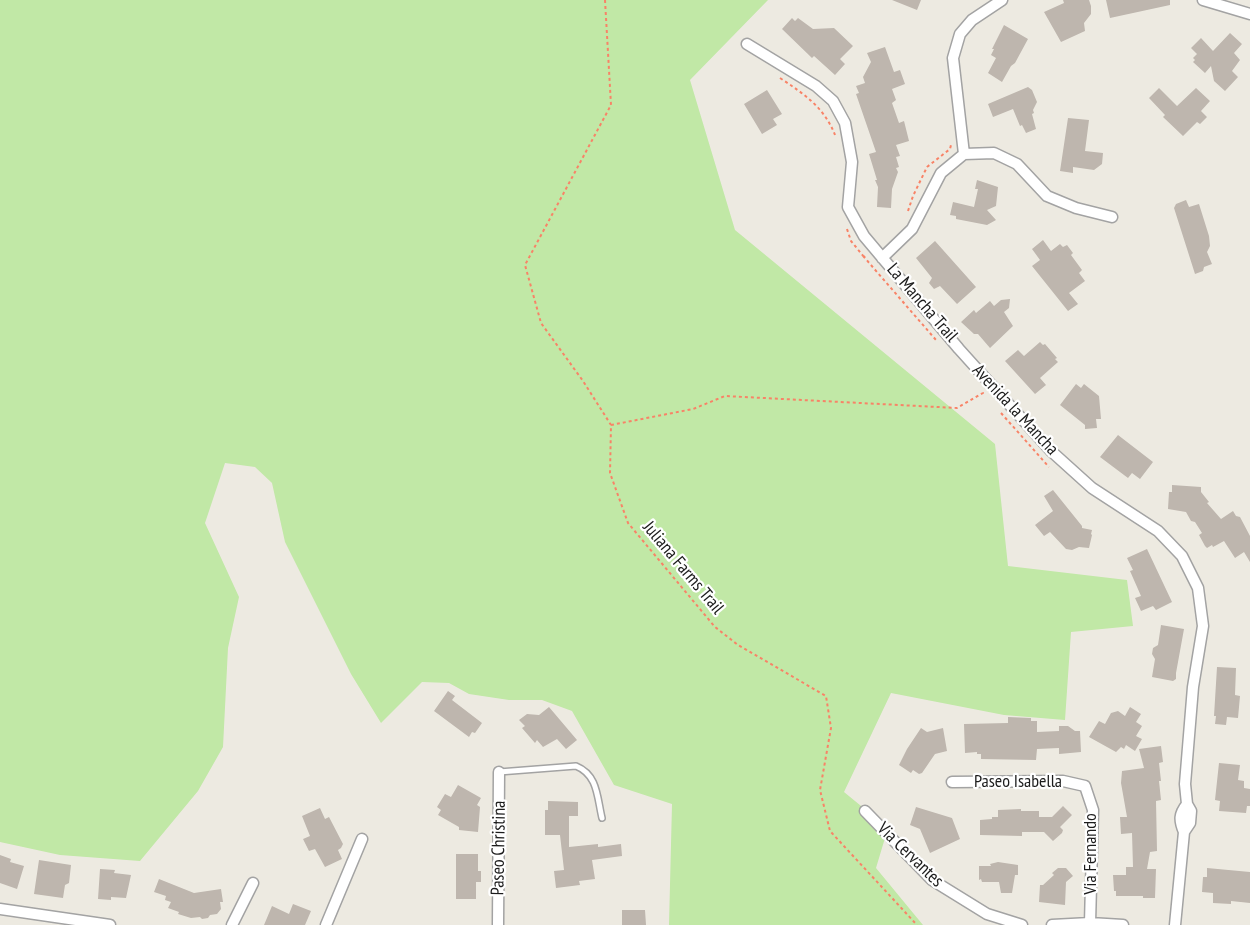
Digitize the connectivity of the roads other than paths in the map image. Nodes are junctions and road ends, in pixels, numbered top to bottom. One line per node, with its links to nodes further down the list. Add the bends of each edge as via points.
1 (1002, 0): 5 (street, via 972,20 960,34 953,58)
2 (1203, 0): 3 (street)
3 (1250, 14)
4 (747, 44): 7 (street, Avenida la Mancha, via 816,86 833,101 845,123 852,162 848,207)
5 (964, 154): 6 (street, via 994,153 1017,164 1047,196); 7 (street, via 941,173 912,229)
6 (1112, 217)
7 (882, 258): 24 (street, Avenida la Mancha, via 1051,451 1092,488 1158,531 1182,556 1198,588 1203,626 1193,687 1185,784 1187,804 1180,818 1184,832)
8 (499, 772): 12 (lane, via 576,766 583,769 592,778); 20 (street, Paseo Christina)
9 (952, 782): 10 (street, Paseo Isabella, via 1063,781)
10 (1085, 786): 16 (street, Via Fernando, via 1093,810)
11 (865, 811): 21 (street, Via Cervantes, via 932,880 987,914)
12 (602, 818)
13 (362, 840): 19 (street)
14 (253, 883): 18 (street)
15 (0, 909): 17 (street)
16 (1090, 923): 22 (street); 23 (street)
17 (110, 925)
18 (232, 925)
19 (326, 925)
20 (498, 925)
21 (1022, 925)
22 (1052, 925)
23 (1123, 925)
24 (1175, 925)

